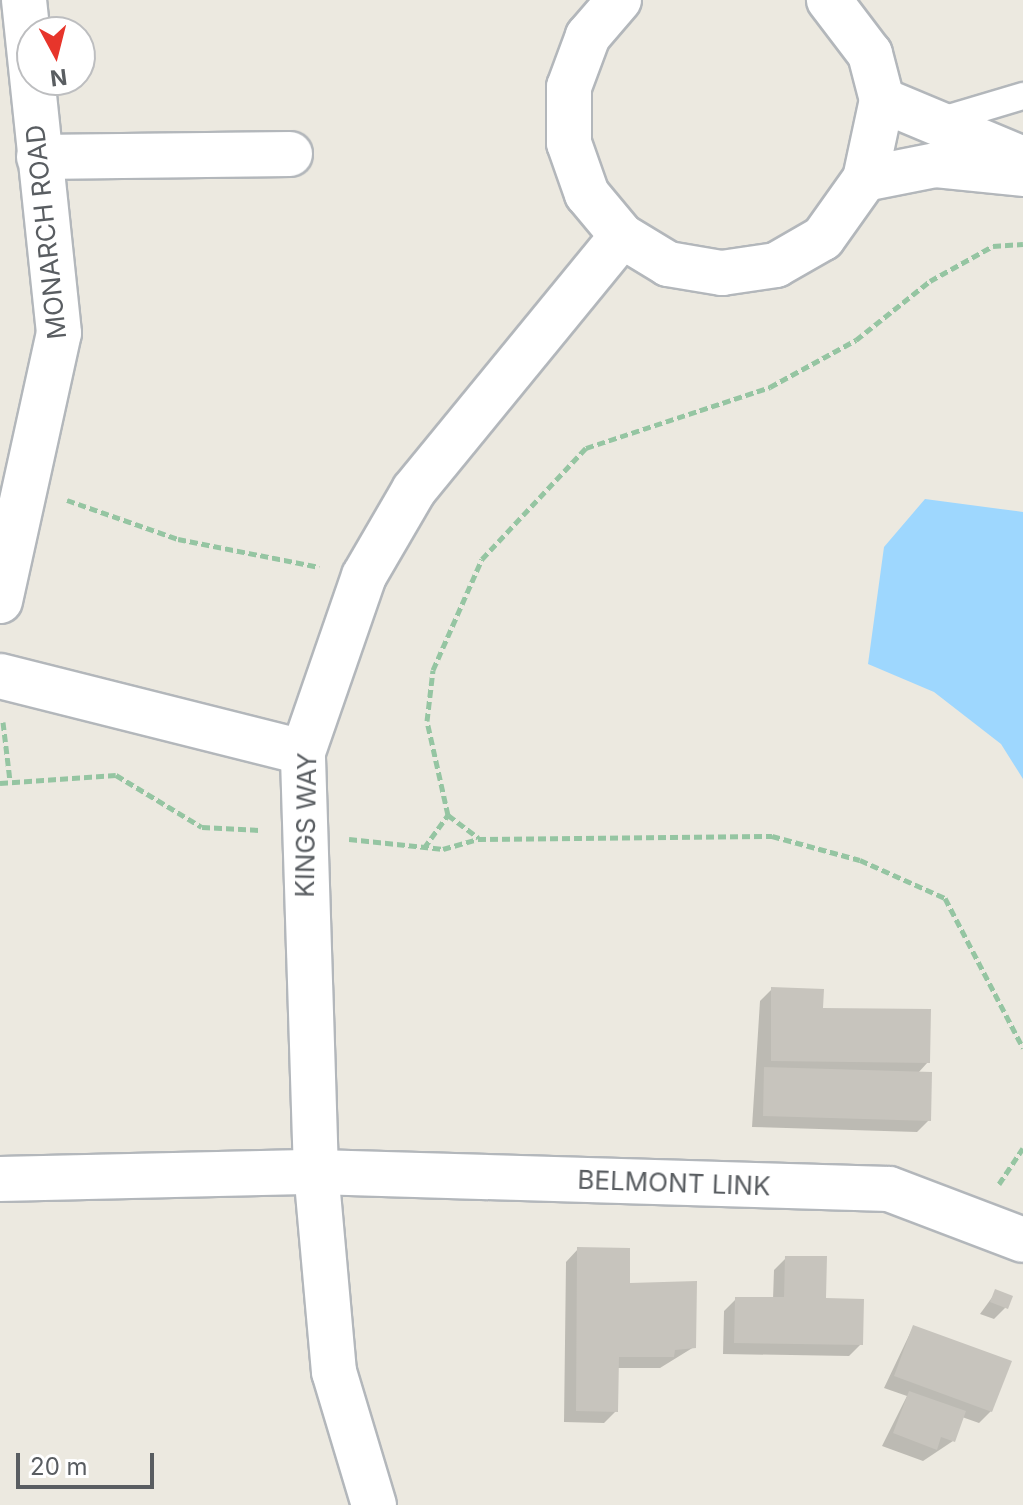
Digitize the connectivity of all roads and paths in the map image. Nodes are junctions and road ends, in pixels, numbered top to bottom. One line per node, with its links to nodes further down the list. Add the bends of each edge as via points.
1 (24, 0): 8 (street, MONARCH ROAD)
2 (619, 0): 12 (street, via 588,36 569,87 569,143 587,194)
3 (829, 0): 5 (street, via 870,54)
4 (1023, 96): 6 (lane)
5 (882, 100): 6 (street); 11 (street)
6 (939, 121): 9 (street)
7 (290, 154): 8 (street)
8 (39, 157): 14 (street, MONARCH ROAD, via 59,333)
9 (1023, 159)
10 (1023, 174): 11 (street, via 936,165)
11 (865, 179): 12 (street, via 823,238 776,265 722,273 668,264)
12 (622, 236): 15 (street, KINGS WAY, via 480,401 414,490)
13 (1023, 244): 21 (path, via 993,246 930,281 856,340 770,387 586,448 482,559 433,670 427,721)
14 (28, 486): 15 (path, via 178,539); 16 (street, MONARCH ROAD)
15 (364, 576): 18 (street, KINGS WAY)
16 (0, 601)
17 (1, 690): 18 (street); 19 (path)
18 (303, 752): 22 (street, KINGS WAY)
19 (10, 781): 20 (path); 22 (path, via 116,775 202,827)
20 (0, 783)
21 (448, 815): 23 (path); 24 (path)
22 (301, 833): 24 (path); 26 (street, KINGS WAY)
23 (478, 839): 24 (path); 25 (path, via 772,836 860,860 945,898)
24 (424, 848)
25 (1023, 1048)
26 (316, 1172): 27 (street, BELMONT LINK); 28 (street, BELMONT LINK, via 889,1189); 29 (street, KINGS WAY, via 334,1372)
27 (0, 1179)
28 (1023, 1240)
29 (374, 1505)

